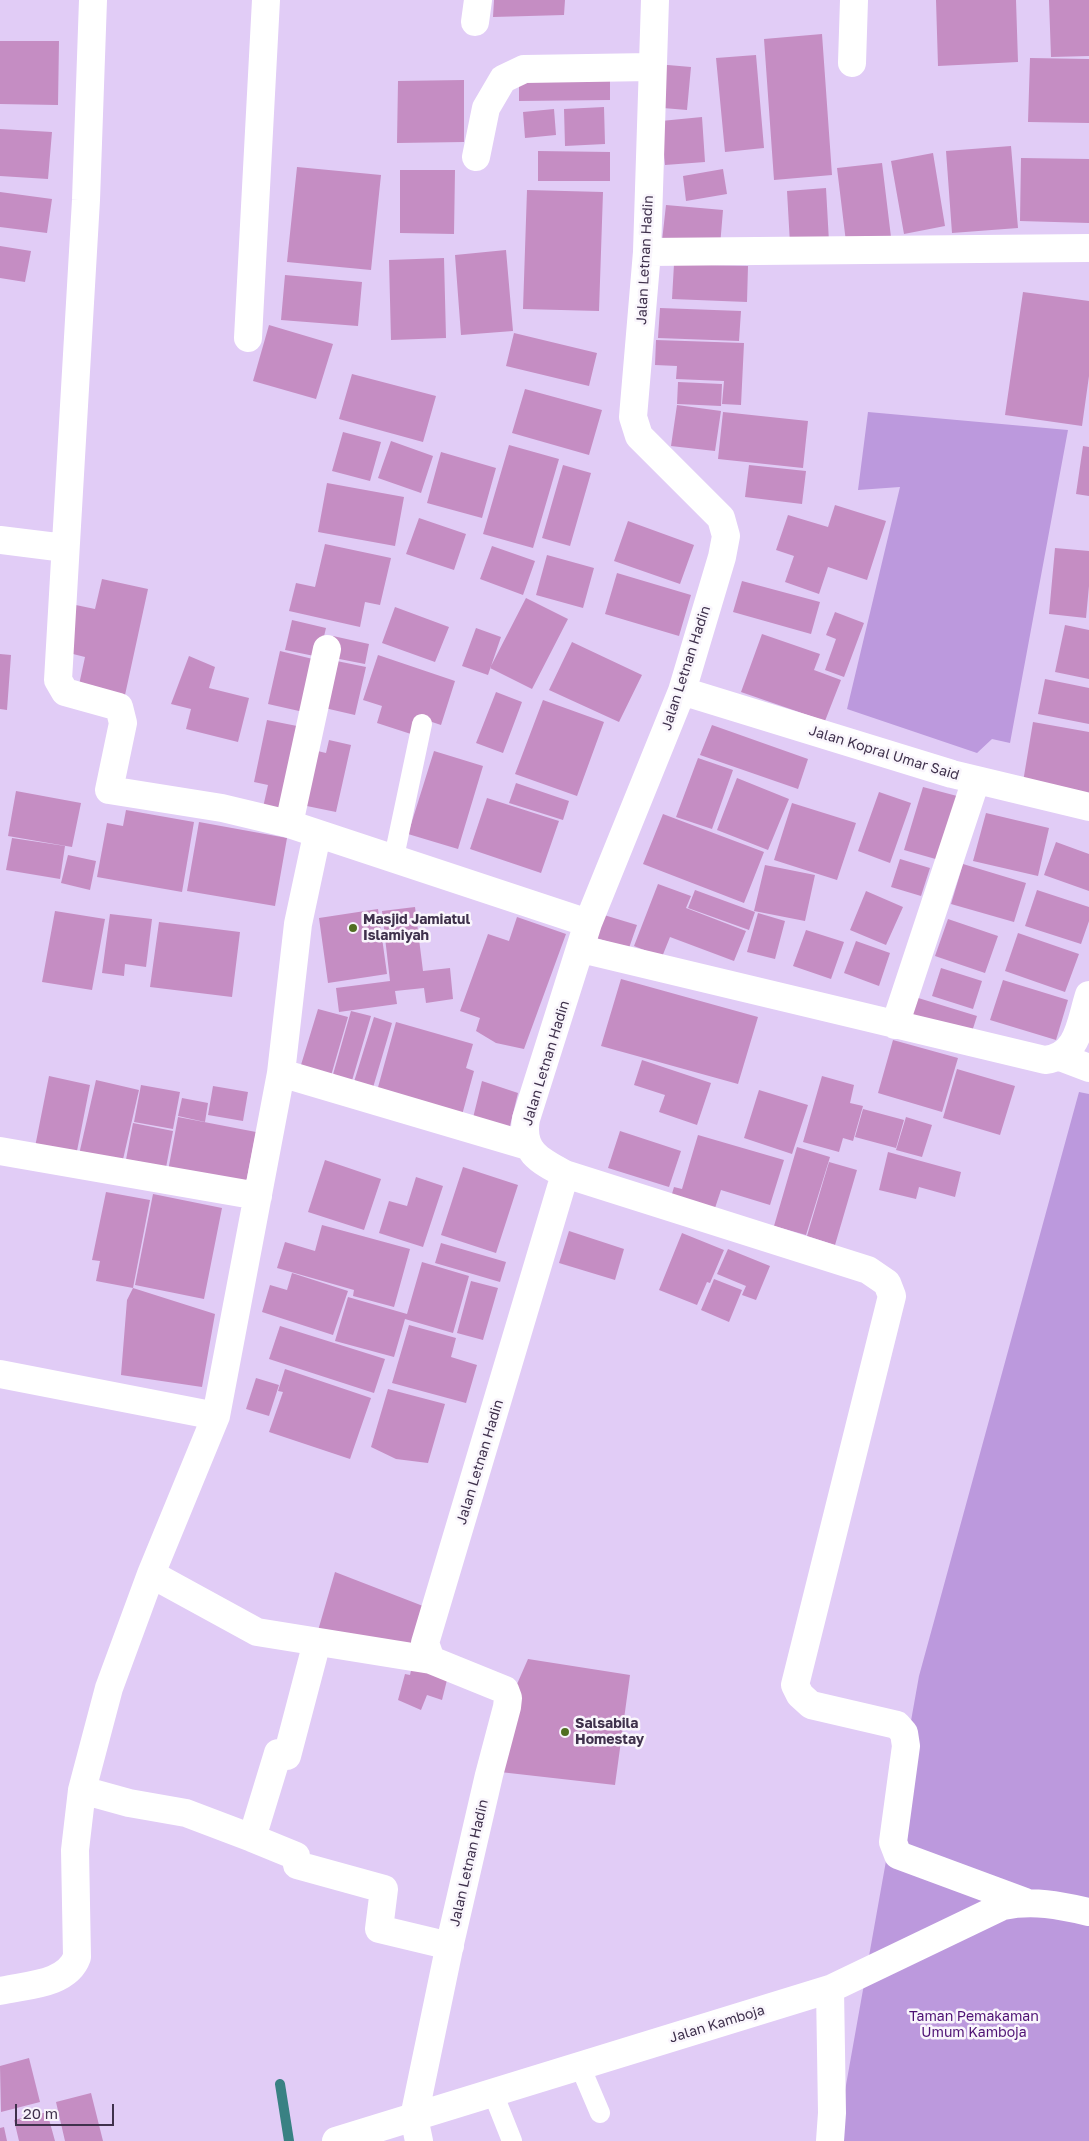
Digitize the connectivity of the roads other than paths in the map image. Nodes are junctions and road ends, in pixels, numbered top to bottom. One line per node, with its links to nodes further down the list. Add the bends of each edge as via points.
1 (93, 0): 12 (street, via 85,210)
2 (266, 0): 10 (street)
3 (655, 0): 6 (street, Jalan Letnan Hadin)
4 (854, 0): 5 (street)
5 (852, 63)
6 (651, 67): 7 (street, via 524,69 503,79 486,108); 9 (street, Jalan Letnan Hadin)
7 (476, 157)
8 (1089, 248): 9 (street)
9 (647, 252): 14 (street, Jalan Letnan Hadin, via 633,417 639,436 721,518 726,536)
10 (248, 338)
11 (0, 540): 12 (street)
12 (65, 548): 18 (street, via 58,680 65,692 119,707 122,723 109,790 222,808)
13 (327, 649): 18 (street)
14 (682, 691): 16 (street, Jalan Kopral Umar Said); 21 (street, Jalan Letnan Hadin)
15 (422, 724): 20 (lane)
16 (976, 780): 17 (street, Jalan Kopral Umar Said); 24 (street)
17 (1089, 807)
18 (289, 824): 19 (street)
19 (317, 835): 20 (street); 27 (street, via 298,924)
20 (394, 858): 21 (street)
21 (588, 923): 22 (street, Jalan Letnan Hadin)
22 (581, 949): 24 (street); 28 (street, Jalan Letnan Hadin, via 526,1119 524,1130)
23 (1089, 995): 25 (street, via 1074,1041 1067,1053)
24 (895, 1025): 25 (street, via 1045,1060)
25 (1060, 1057): 26 (street)
26 (1089, 1068)
27 (281, 1074): 28 (street); 31 (street)
28 (528, 1146): 30 (street, Jalan Letnan Hadin, via 542,1161)
29 (0, 1150): 31 (street)
30 (565, 1174): 36 (street, Jalan Letnan Hadin, via 426,1643); 39 (street, via 868,1270 887,1283 892,1296 795,1685 811,1705 897,1725 904,1733 906,1746 893,1842 898,1855)
31 (258, 1196): 33 (street)
32 (0, 1374): 33 (street)
33 (216, 1416): 34 (street)
34 (151, 1574): 35 (street, via 257,1632); 37 (street, via 109,1688)
35 (317, 1642): 36 (street); 38 (street, via 287,1756 278,1753)
36 (432, 1660): 41 (street, Jalan Letnan Hadin, via 497,1686 505,1690 508,1698)
37 (82, 1790): 38 (street, via 129,1803 186,1813); 43 (street, via 76,1831 78,1950 74,1964 58,1978)
38 (252, 1838): 41 (street, via 296,1856 297,1865 384,1889 379,1929)
39 (1025, 1902): 40 (street, Jalan Kamboja); 42 (street, Jalan Kamboja, via 987,1912)
40 (1089, 1912)
41 (450, 1946): 47 (street, Jalan Letnan Hadin)
42 (830, 1989): 44 (street, Jalan Kamboja); 50 (street)
43 (0, 1991)
44 (580, 2066): 45 (street, Jalan Kamboja); 46 (lane)
45 (493, 2093): 47 (street, Jalan Kamboja); 49 (lane)
46 (600, 2113)
47 (417, 2129): 48 (street, Jalan Kamboja)
48 (336, 2141)
49 (512, 2141)
50 (830, 2141)

